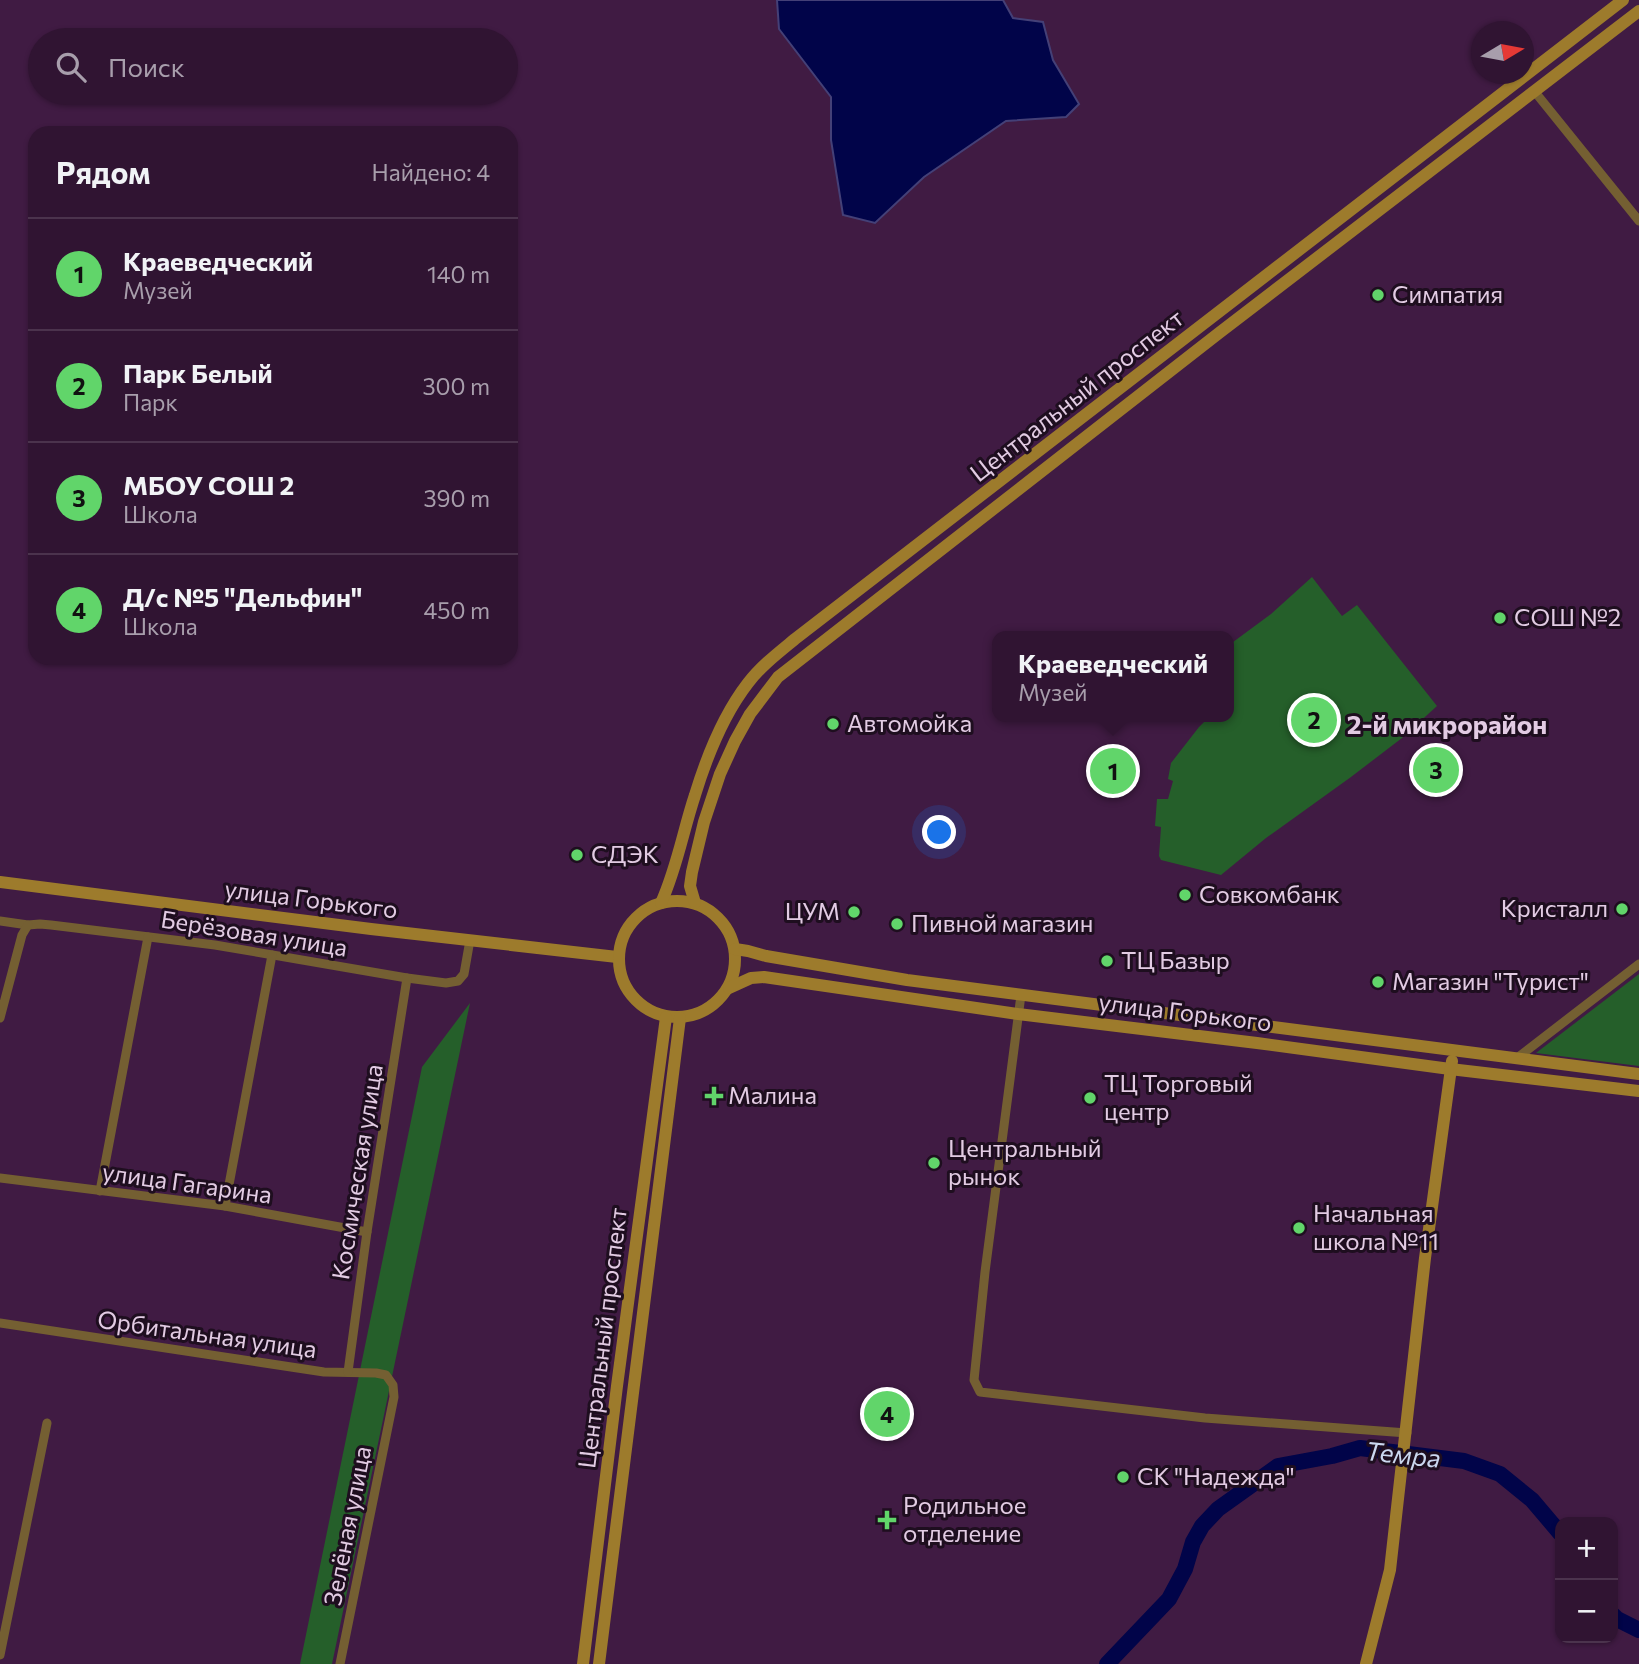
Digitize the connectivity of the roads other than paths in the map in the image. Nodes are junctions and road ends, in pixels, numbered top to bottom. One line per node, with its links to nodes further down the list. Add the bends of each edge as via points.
1 (1623, 0): 3 (main road, Центральный проспект)
2 (1639, 11): 6 (main road, Центральный проспект)
3 (1534, 70)
4 (1516, 84): 8 (main road, Центральный проспект)
5 (1530, 84): 6 (main road)
6 (1535, 92): 7 (street); 9 (main road, Центральный проспект)
7 (1639, 221)
8 (1051, 443): 9 (main road); 10 (main road, Центральный проспект, via 795,639 766,663)
9 (1062, 457): 11 (main road, Центральный проспект, via 778,677)
10 (734, 704): 11 (main road); 13 (main road, Центральный проспект, via 694,795)
11 (750, 714): 14 (main road, Центральный проспект, via 720,774 704,822 690,886)
12 (0, 882): 18 (main road, улица Горького)
13 (661, 903): 14 (main road); 21 (main road, via 632,922)
14 (695, 903): 19 (main road, via 719,918)
15 (0, 921): 16 (street, Берёзовая улица)
16 (28, 925): 17 (street, Берёзовая улица); 28 (street)
17 (148, 937): 20 (street, Берёзовая улица); 36 (street)
18 (470, 940): 21 (main road, улица Горького); 23 (street, Берёзовая улица, via 464,974 458,981)
19 (735, 949): 24 (main road); 25 (main road, улица Горького)
20 (272, 955): 23 (street, Берёзовая улица); 37 (street)
21 (617, 957): 27 (main road, via 628,992 651,1012)
22 (1639, 964): 31 (street)
23 (407, 978): 38 (street, Космическая улица)
24 (729, 988): 26 (main road, улица Горького, via 764,977); 29 (main road, via 709,1008)
25 (1021, 995): 26 (street); 30 (main road, улица Горького)
26 (1018, 1014): 32 (main road, улица Горького); 43 (street, via 974,1380 980,1392 1205,1418)
27 (666, 1017): 29 (main road); 46 (main road, Центральный проспект)
28 (0, 1018)
29 (680, 1018): 47 (main road, Центральный проспект)
30 (1453, 1050): 31 (main road, улица Горького); 32 (main road)
31 (1517, 1058): 33 (main road, улица Горького)
32 (1450, 1069): 34 (main road, улица Горького); 43 (main road)
33 (1639, 1073)
34 (1639, 1091)
35 (0, 1178): 36 (street, улица Гагарина)
36 (100, 1191): 37 (street, улица Гагарина)
37 (225, 1206): 38 (street, улица Гагарина)
38 (367, 1233): 40 (street, Космическая улица)
39 (0, 1323): 40 (street, Орбитальная улица)
40 (348, 1372): 41 (street, Орбитальная улица, via 386,1375)
41 (394, 1396): 45 (street, Зелёная улица)
42 (47, 1423): 44 (street)
43 (1406, 1433): 48 (main road, via 1390,1570)
44 (0, 1653)
45 (340, 1664)
46 (583, 1664)
47 (599, 1664)
48 (1366, 1664)

